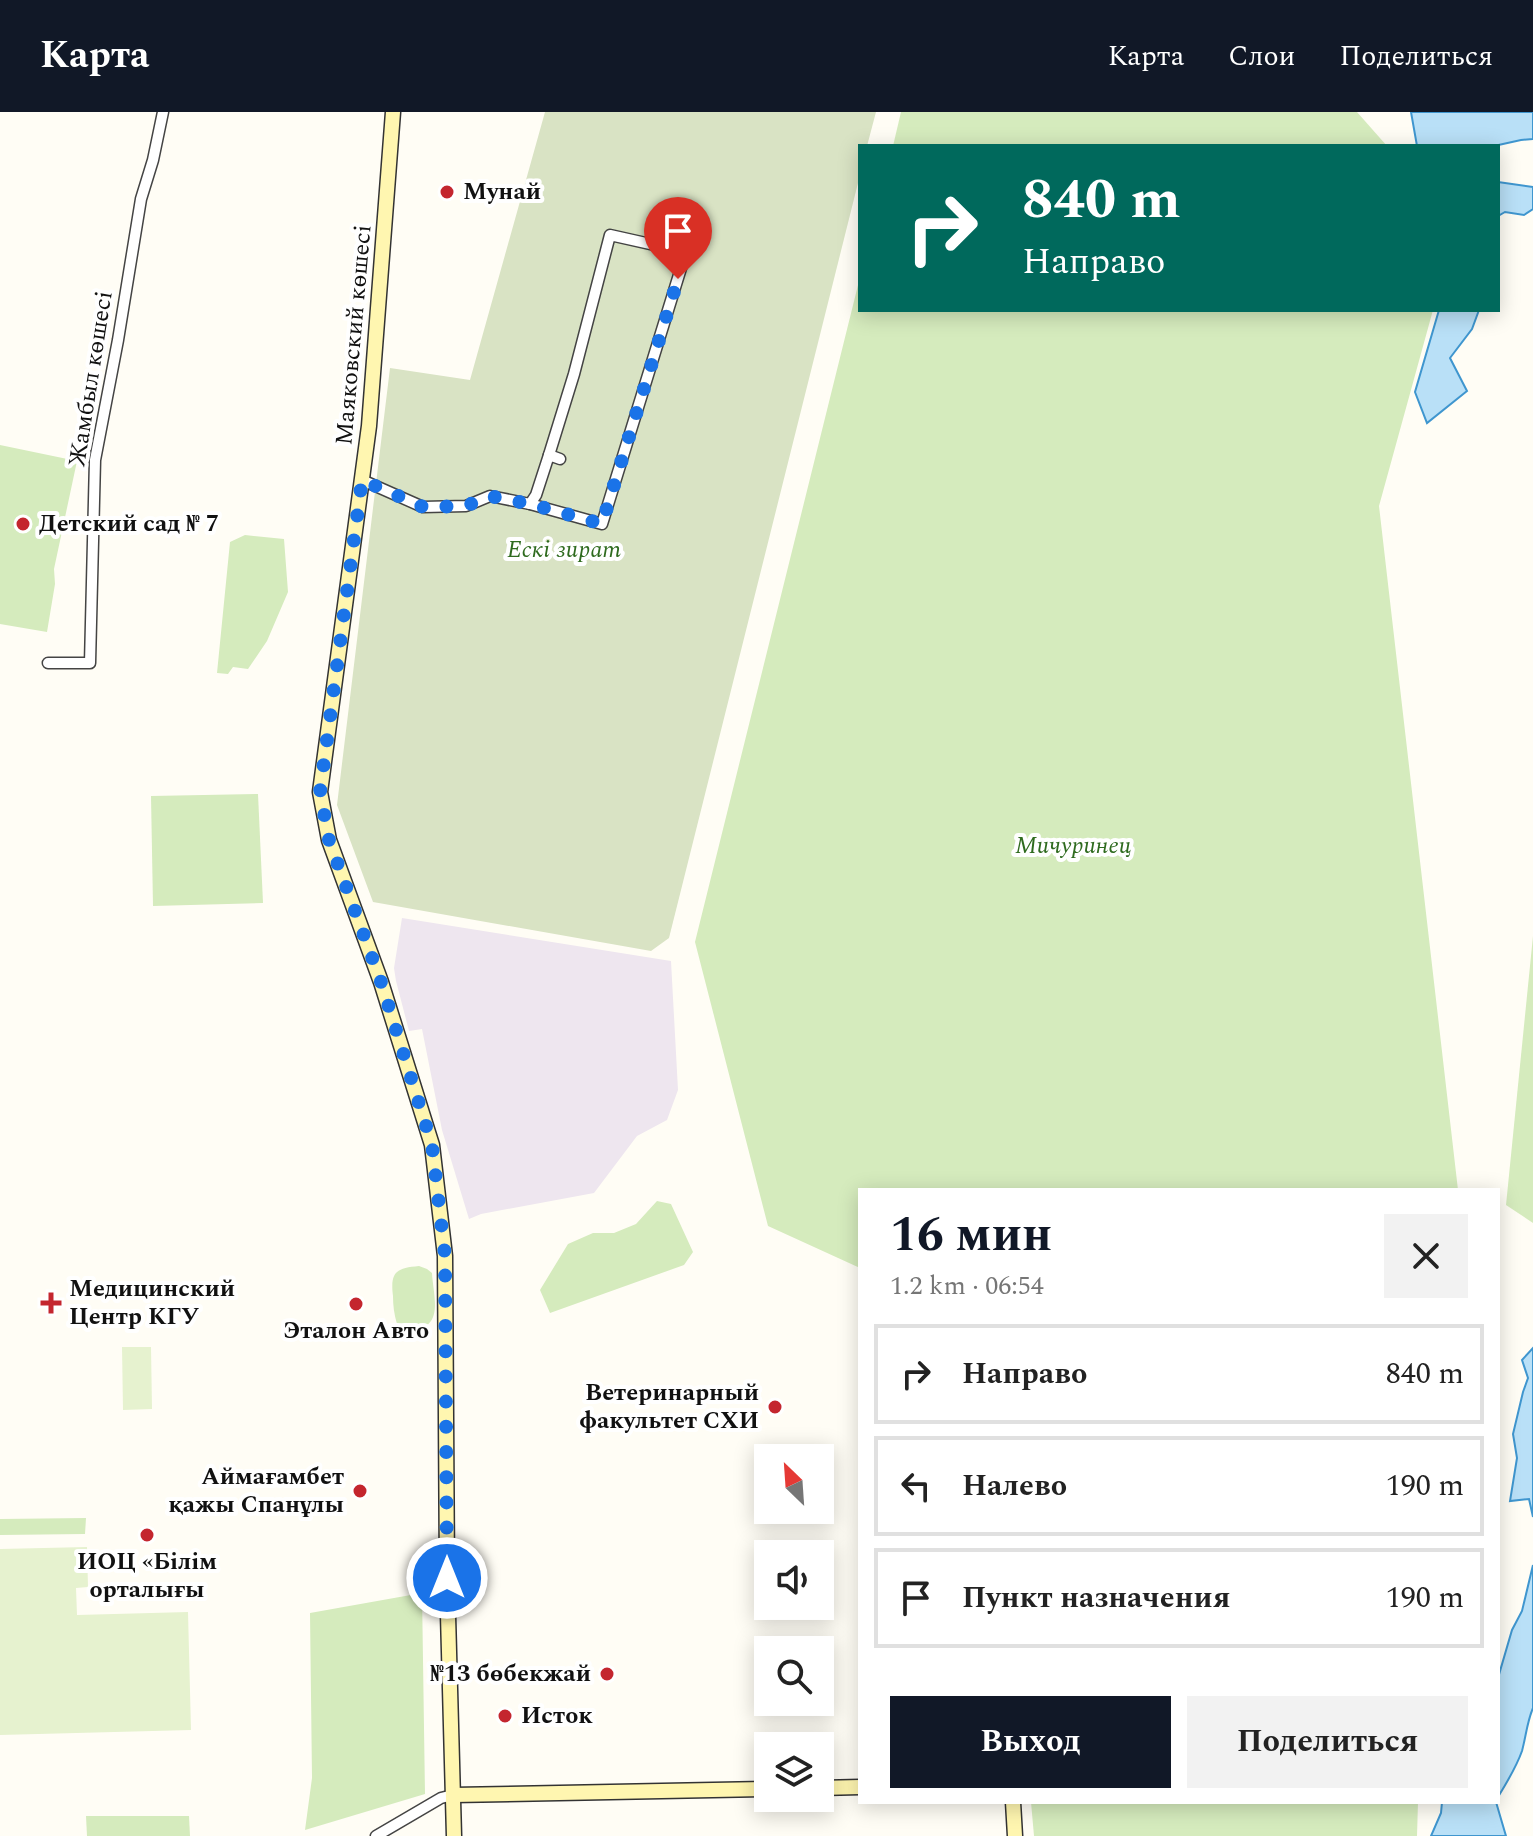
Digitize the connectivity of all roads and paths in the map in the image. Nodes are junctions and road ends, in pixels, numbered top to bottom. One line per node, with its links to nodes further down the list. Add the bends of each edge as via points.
1 (163, 112): 7 (street, Жамбыл көшесі, via 141,199 95,460 90,663)
2 (393, 112): 5 (main road, Маяковский көшесі)
3 (549, 455): 4 (street); 6 (street); 6 (street, via 610,235 686,252 602,524)
4 (560, 459)
5 (362, 480): 6 (street, via 423,507 466,506 490,496); 11 (main road, Маяковский көшесі, via 320,792 329,840 432,1145 445,1256)
6 (530, 504)
7 (48, 663)
8 (858, 1787): 9 (main road)
9 (834, 1788)
10 (754, 1789): 11 (main road)
11 (453, 1795): 13 (street); 14 (main road, Маяковский көшесі)
12 (1013, 1804): 15 (main road)
13 (376, 1836)
14 (454, 1836)
15 (1015, 1836)

